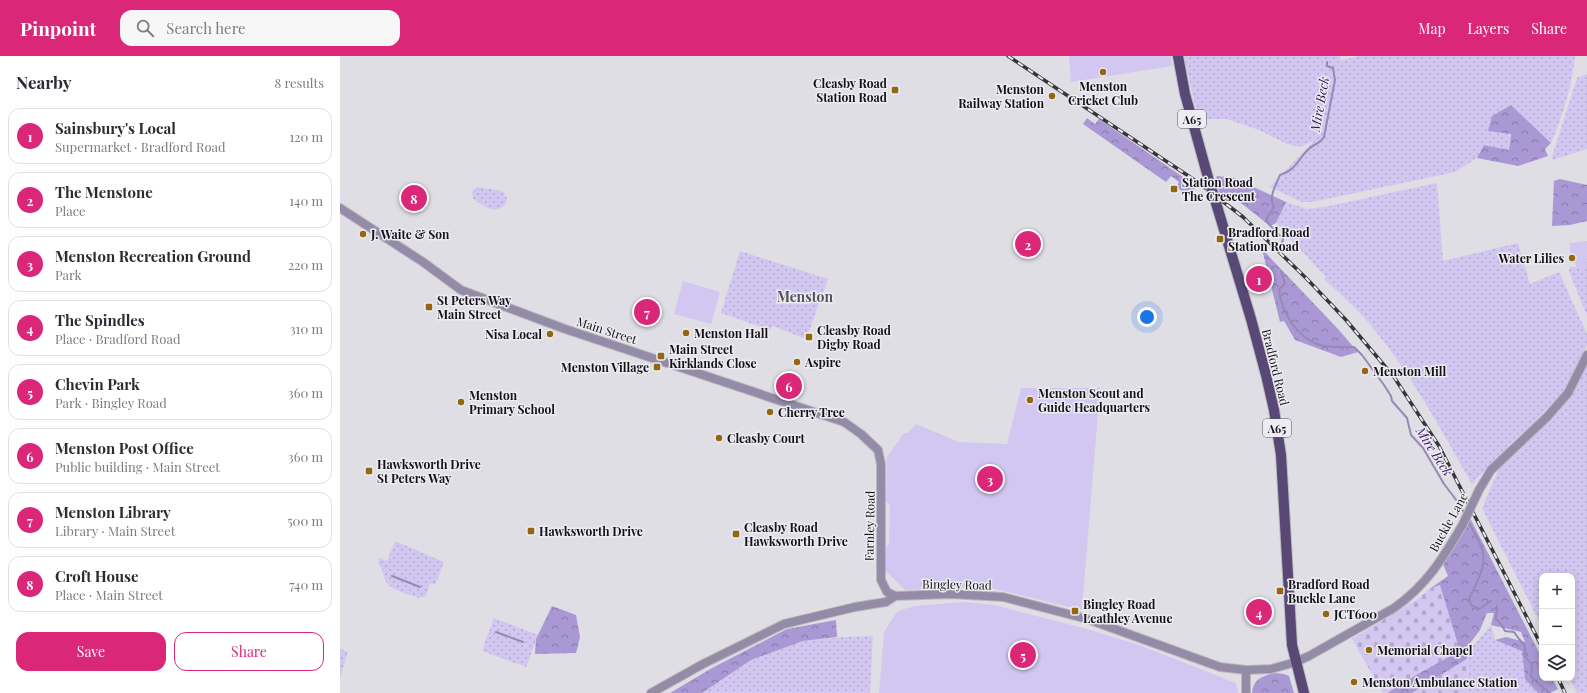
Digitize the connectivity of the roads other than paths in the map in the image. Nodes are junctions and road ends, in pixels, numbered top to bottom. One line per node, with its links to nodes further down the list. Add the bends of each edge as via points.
1 (1178, 56): 6 (main road, Bradford Road / A65, bridge, via 1185,94 1251,319 1274,410 1281,455 1292,641)
2 (340, 208): 4 (street, Main Street, via 461,290 565,329 844,422)
3 (1587, 355): 6 (street, Buckle Lane, bridge, via 1568,393 1547,417 1491,470 1443,557 1417,590 1394,608)
4 (878, 450): 5 (street, Farnley Road, via 882,480 881,580 887,592)
5 (895, 596): 7 (street, Bingley Road, via 951,594 1003,597 1087,620 1211,664); 8 (street, Bingley Road, via 886,602 784,624)
6 (1296, 662): 7 (street, Bingley Road, via 1271,669); 10 (main road, Bradford Road / A65)
7 (1246, 670): 9 (street)
8 (651, 693)
9 (1246, 693)
10 (1304, 693)

